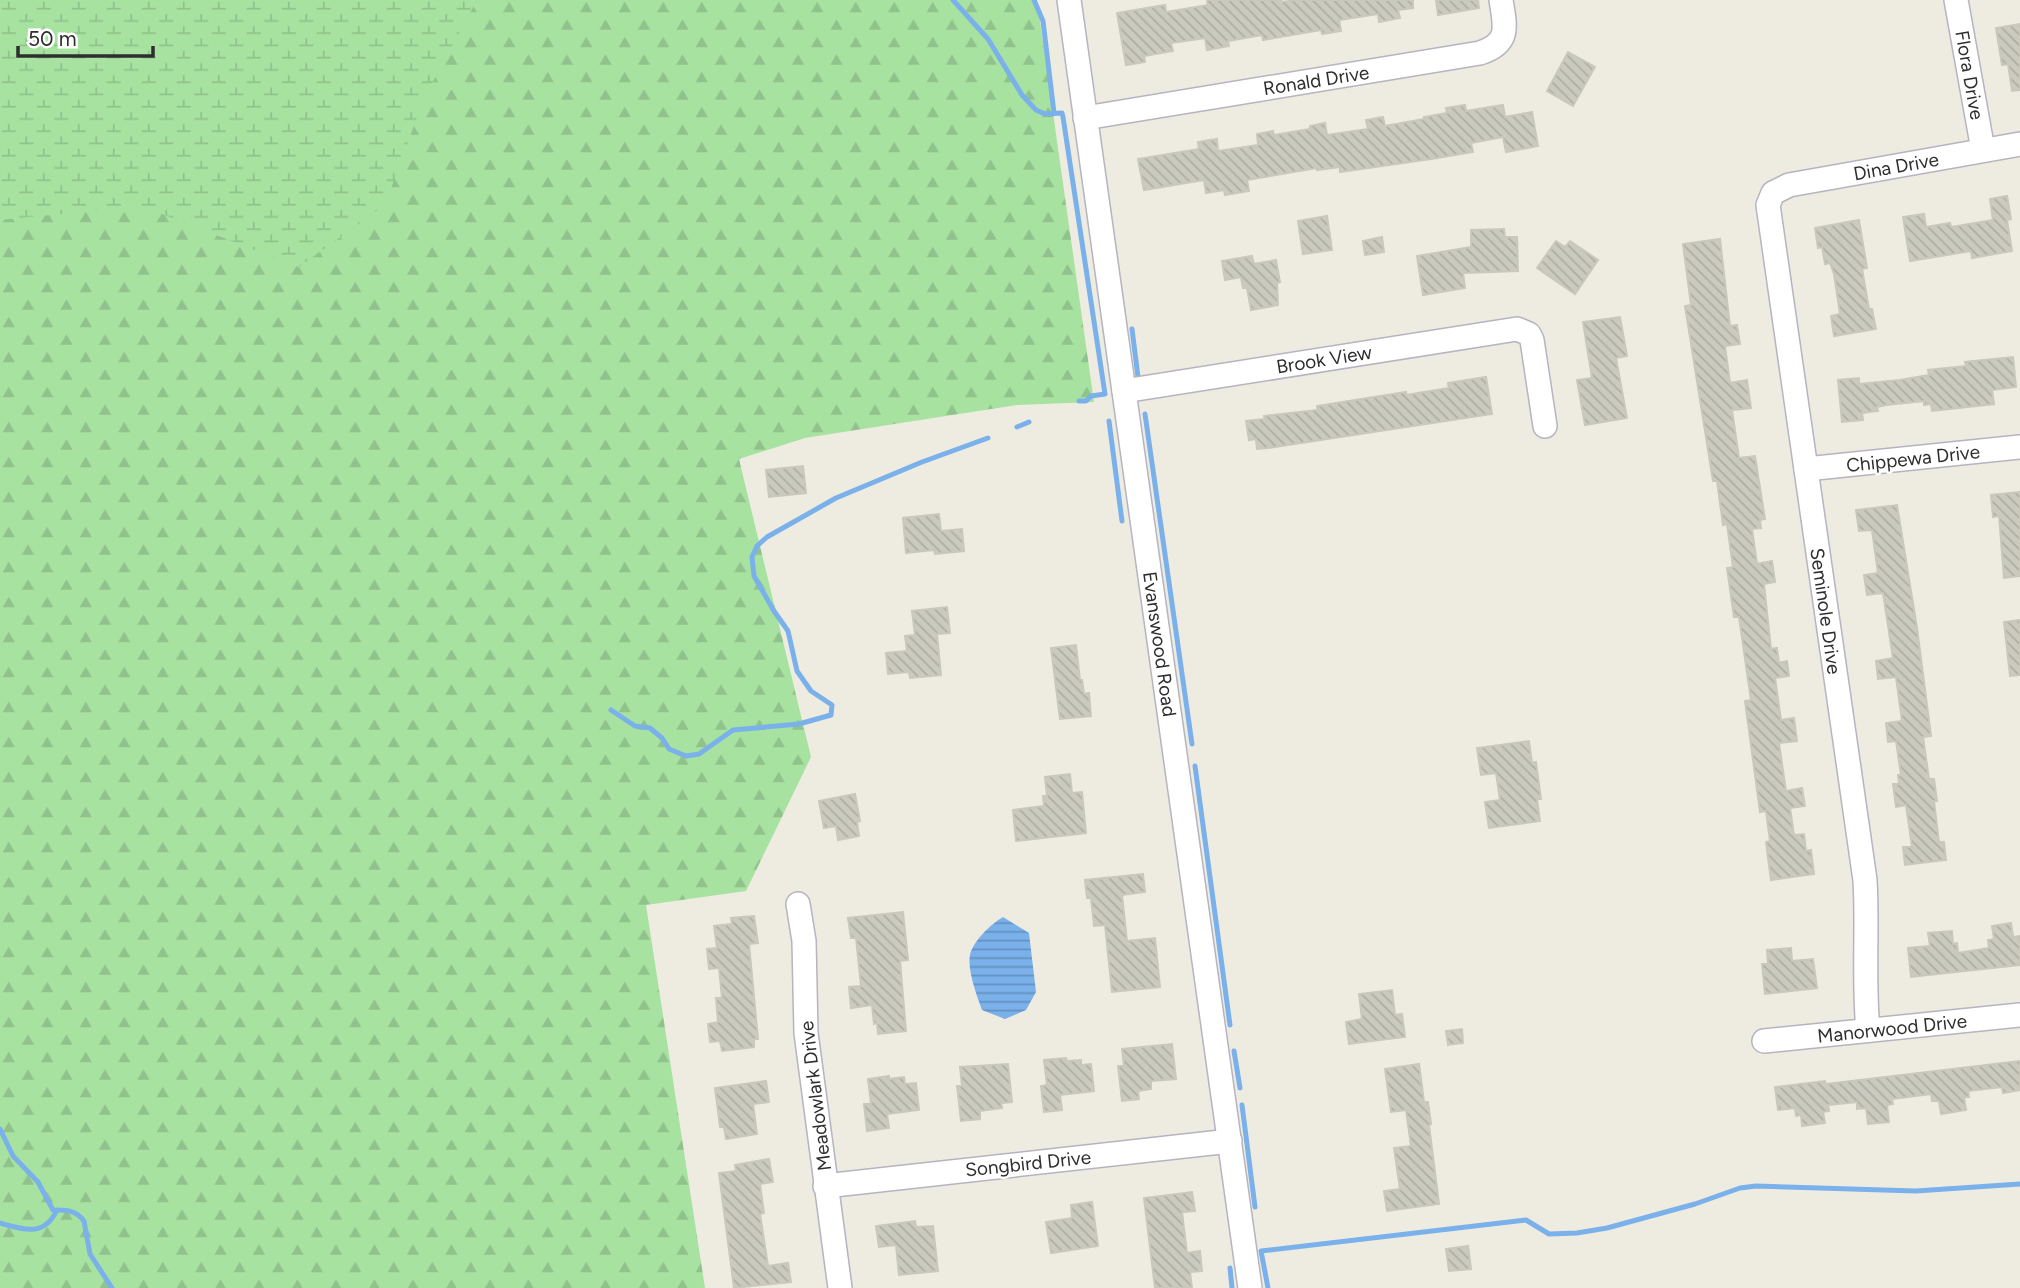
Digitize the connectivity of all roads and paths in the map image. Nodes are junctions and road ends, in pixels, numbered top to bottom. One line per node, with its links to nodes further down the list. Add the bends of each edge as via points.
1 (1069, 0): 4 (street, Evanswood Road)
2 (1501, 0): 4 (street, Ronald Drive, via 1505,33 1493,49 1480,53)
3 (1956, 0): 6 (street, Flora Drive)
4 (1085, 118): 8 (street, Evanswood Road)
5 (2020, 144): 6 (street, Dina Drive)
6 (1983, 150): 7 (street, Dina Drive, via 1789,185)
7 (1773, 193): 11 (street, Seminole Drive, via 1769,220)
8 (1124, 391): 9 (street, Brook View, via 1524,330 1532,340); 16 (street, Evanswood Road)
9 (1545, 426)
10 (2020, 447): 11 (street, Chippewa Drive)
11 (1805, 469): 14 (street, Seminole Drive, via 1864,880)
12 (797, 904): 17 (street, Meadowlark Drive, via 804,941 806,1034)
13 (2020, 1014): 14 (street, Manorwood Drive)
14 (1868, 1030): 15 (street, Manorwood Drive)
15 (1764, 1041)
16 (1230, 1141): 17 (street, Songbird Drive); 19 (street, Evanswood Road)
17 (825, 1186): 18 (street, Meadowlark Drive)
18 (840, 1288)
19 (1250, 1288)

